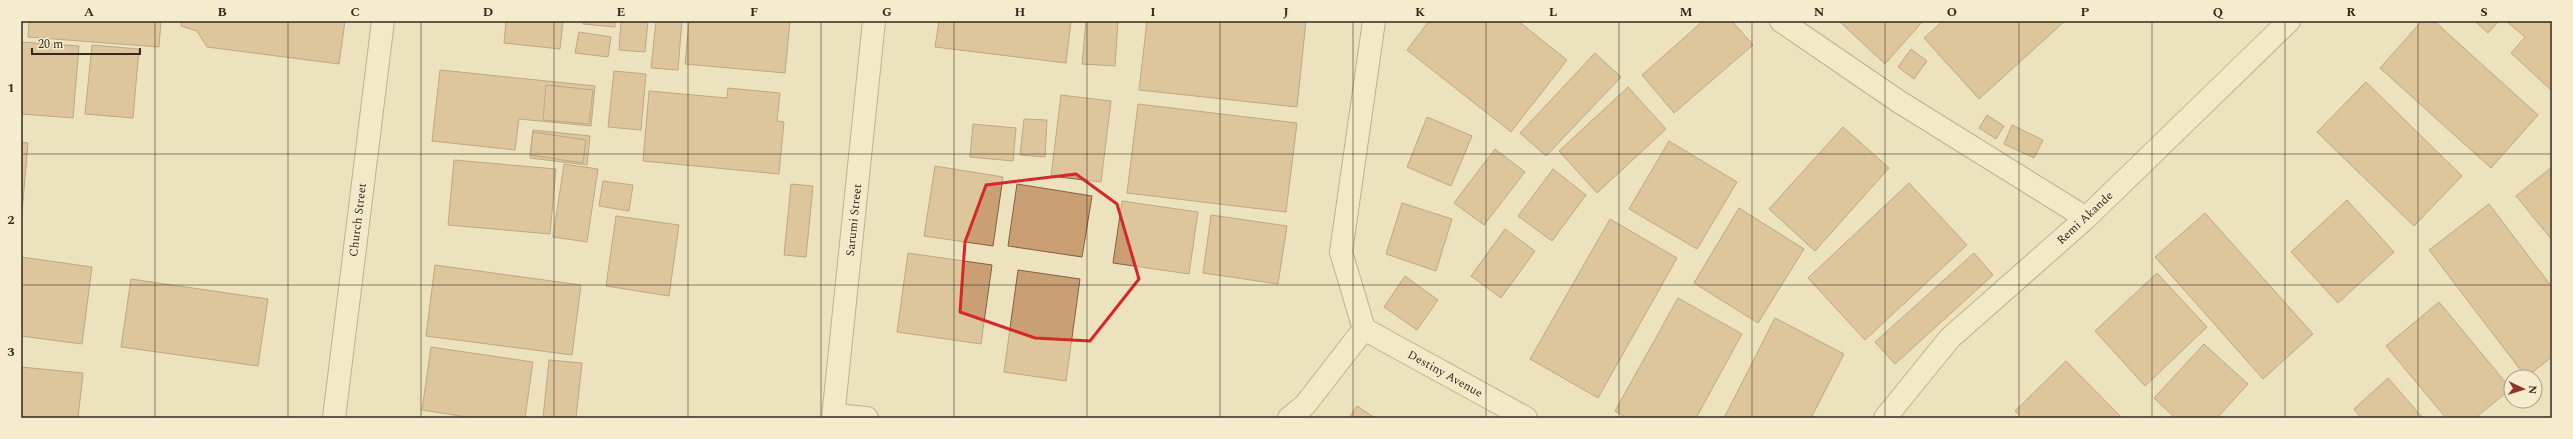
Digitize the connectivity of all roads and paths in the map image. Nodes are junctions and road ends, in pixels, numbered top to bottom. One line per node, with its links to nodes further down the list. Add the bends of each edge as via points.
1 (383, 21): 9 (street, Church Street)
2 (874, 21): 8 (street, Sarumi Street)
3 (1374, 21): 7 (street, via 1341,252)
4 (1781, 21): 6 (street, via 1898,102)
5 (2289, 21): 6 (street, Remi Akande)
6 (2086, 218): 13 (street, Remi Akande, via 1950,338)
7 (1364, 329): 11 (street, via 1305,405); 12 (street, Destiny Avenue)
8 (833, 416): 10 (street)
9 (334, 418)
10 (867, 418)
11 (1290, 418)
12 (1526, 418)
13 (1884, 418)

